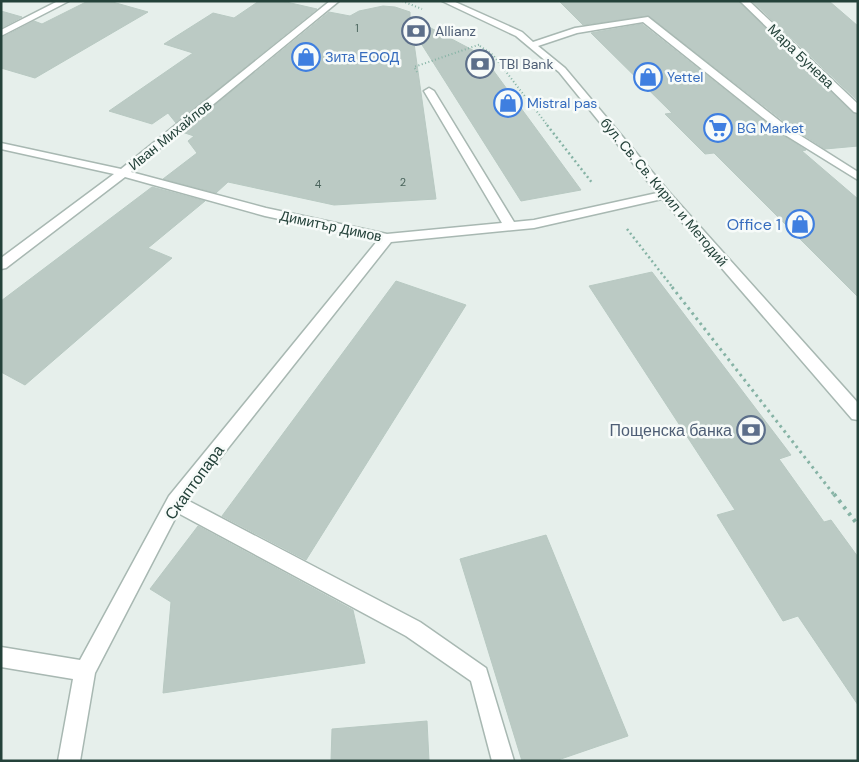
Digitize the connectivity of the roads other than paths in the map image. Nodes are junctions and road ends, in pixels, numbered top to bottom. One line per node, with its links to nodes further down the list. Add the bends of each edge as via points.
1 (66, 1): 5 (street)
2 (335, 1): 10 (street, Иван Михайлов)
3 (446, 1): 6 (street, бул. Св. Св. Кирил и Методий, via 515,32)
4 (744, 1): 8 (street, Мара Бунева)
5 (1, 33)
6 (532, 45): 11 (street, via 575,31 645,19 786,131); 12 (street, бул. Св. Св. Кирил и Методий, via 562,70)
7 (429, 91): 13 (street)
8 (858, 110)
9 (1, 146): 10 (street, Димитър Димов)
10 (123, 173): 14 (street, Димитър Димов, via 266,212); 15 (street, Иван Михайлов)
11 (858, 178)
12 (665, 195): 13 (street, Димитър Димов, via 534,224); 16 (street, бул. Св. Св. Кирил и Методий)
13 (510, 226): 14 (street, Димитър Димов)
14 (387, 238): 17 (street, Скаптопара)
15 (1, 265)
16 (858, 414)
17 (175, 502): 19 (street, Скаптопара); 21 (street, via 413,629 479,675)
18 (1, 657): 19 (street)
19 (85, 671): 20 (street, Скаптопара)
20 (69, 761)
21 (503, 761)

